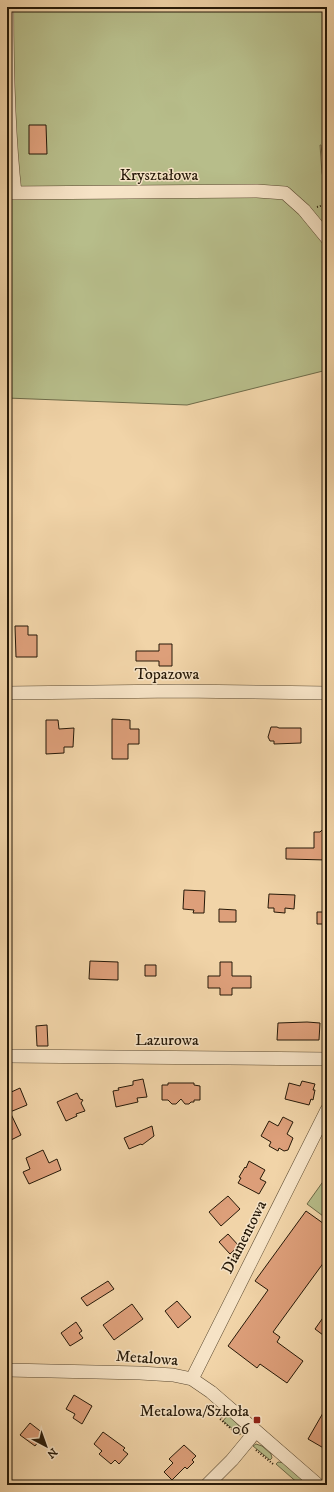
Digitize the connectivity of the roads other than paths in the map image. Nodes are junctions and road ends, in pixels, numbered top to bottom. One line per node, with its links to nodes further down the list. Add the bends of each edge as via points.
1 (7, 7): 2 (street)
2 (11, 193): 3 (street, Kryształowa, via 286,193)
3 (327, 238)
4 (7, 692): 5 (street, Topazowa)
5 (327, 693)
6 (7, 1056): 7 (street, Lazurowa)
7 (327, 1059)
8 (327, 1110): 10 (street, Diamentowa)
9 (7, 1370): 10 (street, Metalowa, via 167,1374)
10 (192, 1379): 11 (street, Metalowa)
11 (256, 1431): 12 (street); 13 (street, Metalowa)
12 (208, 1485)
13 (318, 1485)

